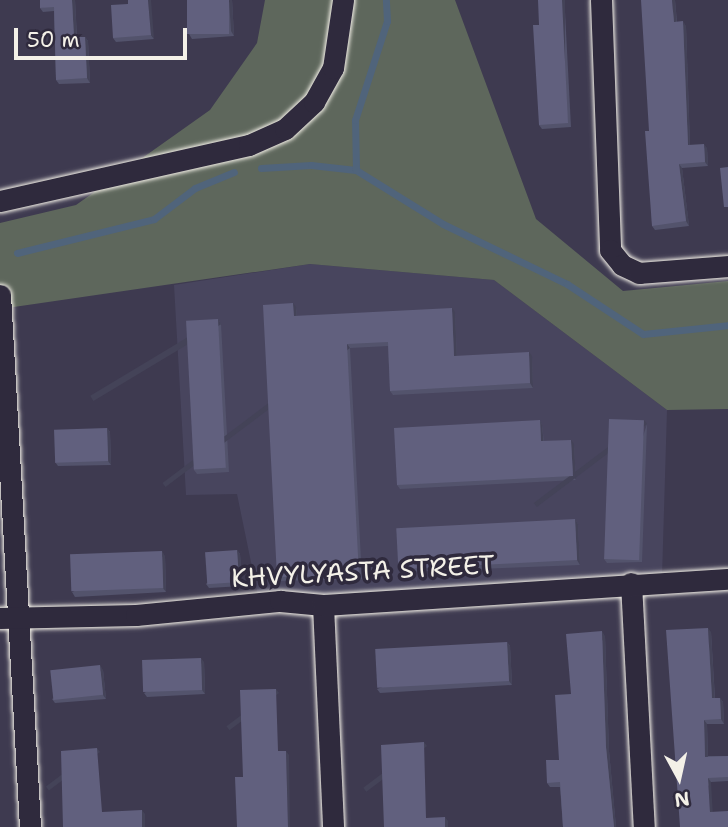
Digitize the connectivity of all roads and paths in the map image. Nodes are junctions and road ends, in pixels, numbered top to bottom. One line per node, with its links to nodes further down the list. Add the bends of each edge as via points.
1 (343, 0): 3 (street, via 333,68 314,103 285,129 249,145)
2 (601, 0): 4 (street, via 610,250 622,265 639,273)
3 (0, 201)
4 (728, 265)
5 (0, 295): 9 (street)
6 (728, 579): 7 (street, KHVYLYASTA STREET)
7 (631, 583): 8 (street, KHVYLYASTA STREET); 12 (street)
8 (323, 604): 9 (street, KHVYLYASTA STREET, via 280,601 136,615); 11 (street)
9 (8, 618): 10 (street)
10 (30, 827)
11 (333, 827)
12 (644, 827)

